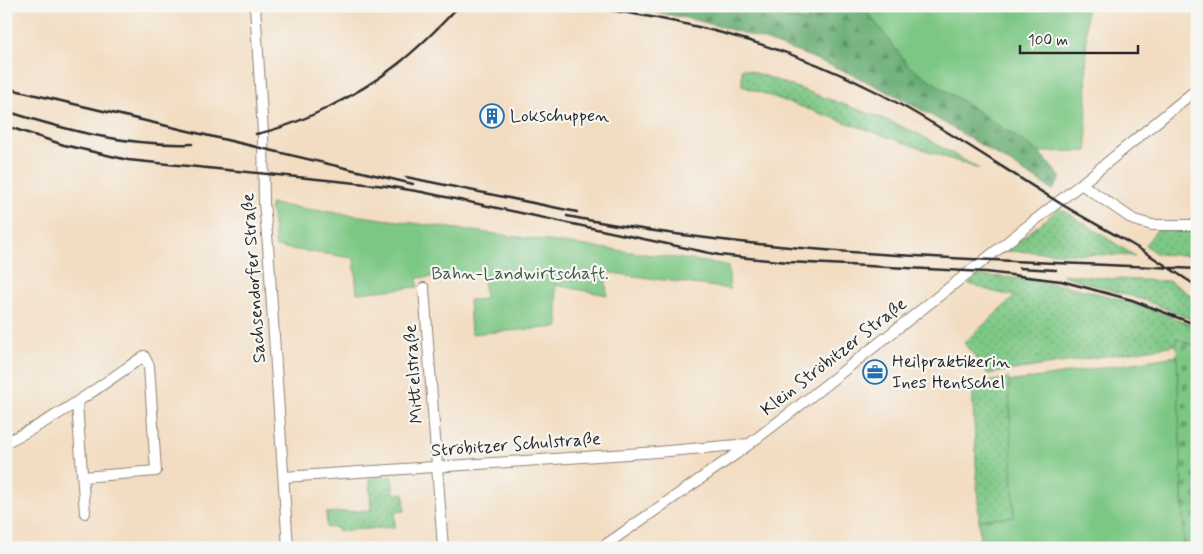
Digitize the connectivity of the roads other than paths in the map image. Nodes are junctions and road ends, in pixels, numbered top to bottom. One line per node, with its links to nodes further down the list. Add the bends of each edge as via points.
1 (255, 6): 10 (street, Sachsendorfer Straße, via 264,203)
2 (1197, 88): 3 (street, Klein Ströbitzer Straße)
3 (1081, 184): 4 (street, via 1134,220 1152,225); 8 (street, Klein Ströbitzer Straße)
4 (1197, 225)
5 (424, 288): 9 (street, Mittelstraße)
6 (77, 404): 7 (street, via 32,431); 11 (street); 11 (street, via 144,356 149,366 156,471)
7 (6, 442)
8 (750, 444): 9 (street, Ströbitzer Schulstraße); 15 (street, Klein Ströbitzer Straße)
9 (437, 467): 10 (street, Ströbitzer Schulstraße); 14 (street, Mittelstraße)
10 (284, 476): 13 (street, Sachsendorfer Straße)
11 (83, 477): 12 (street)
12 (85, 513)
13 (288, 548)
14 (443, 548)
15 (601, 548)

